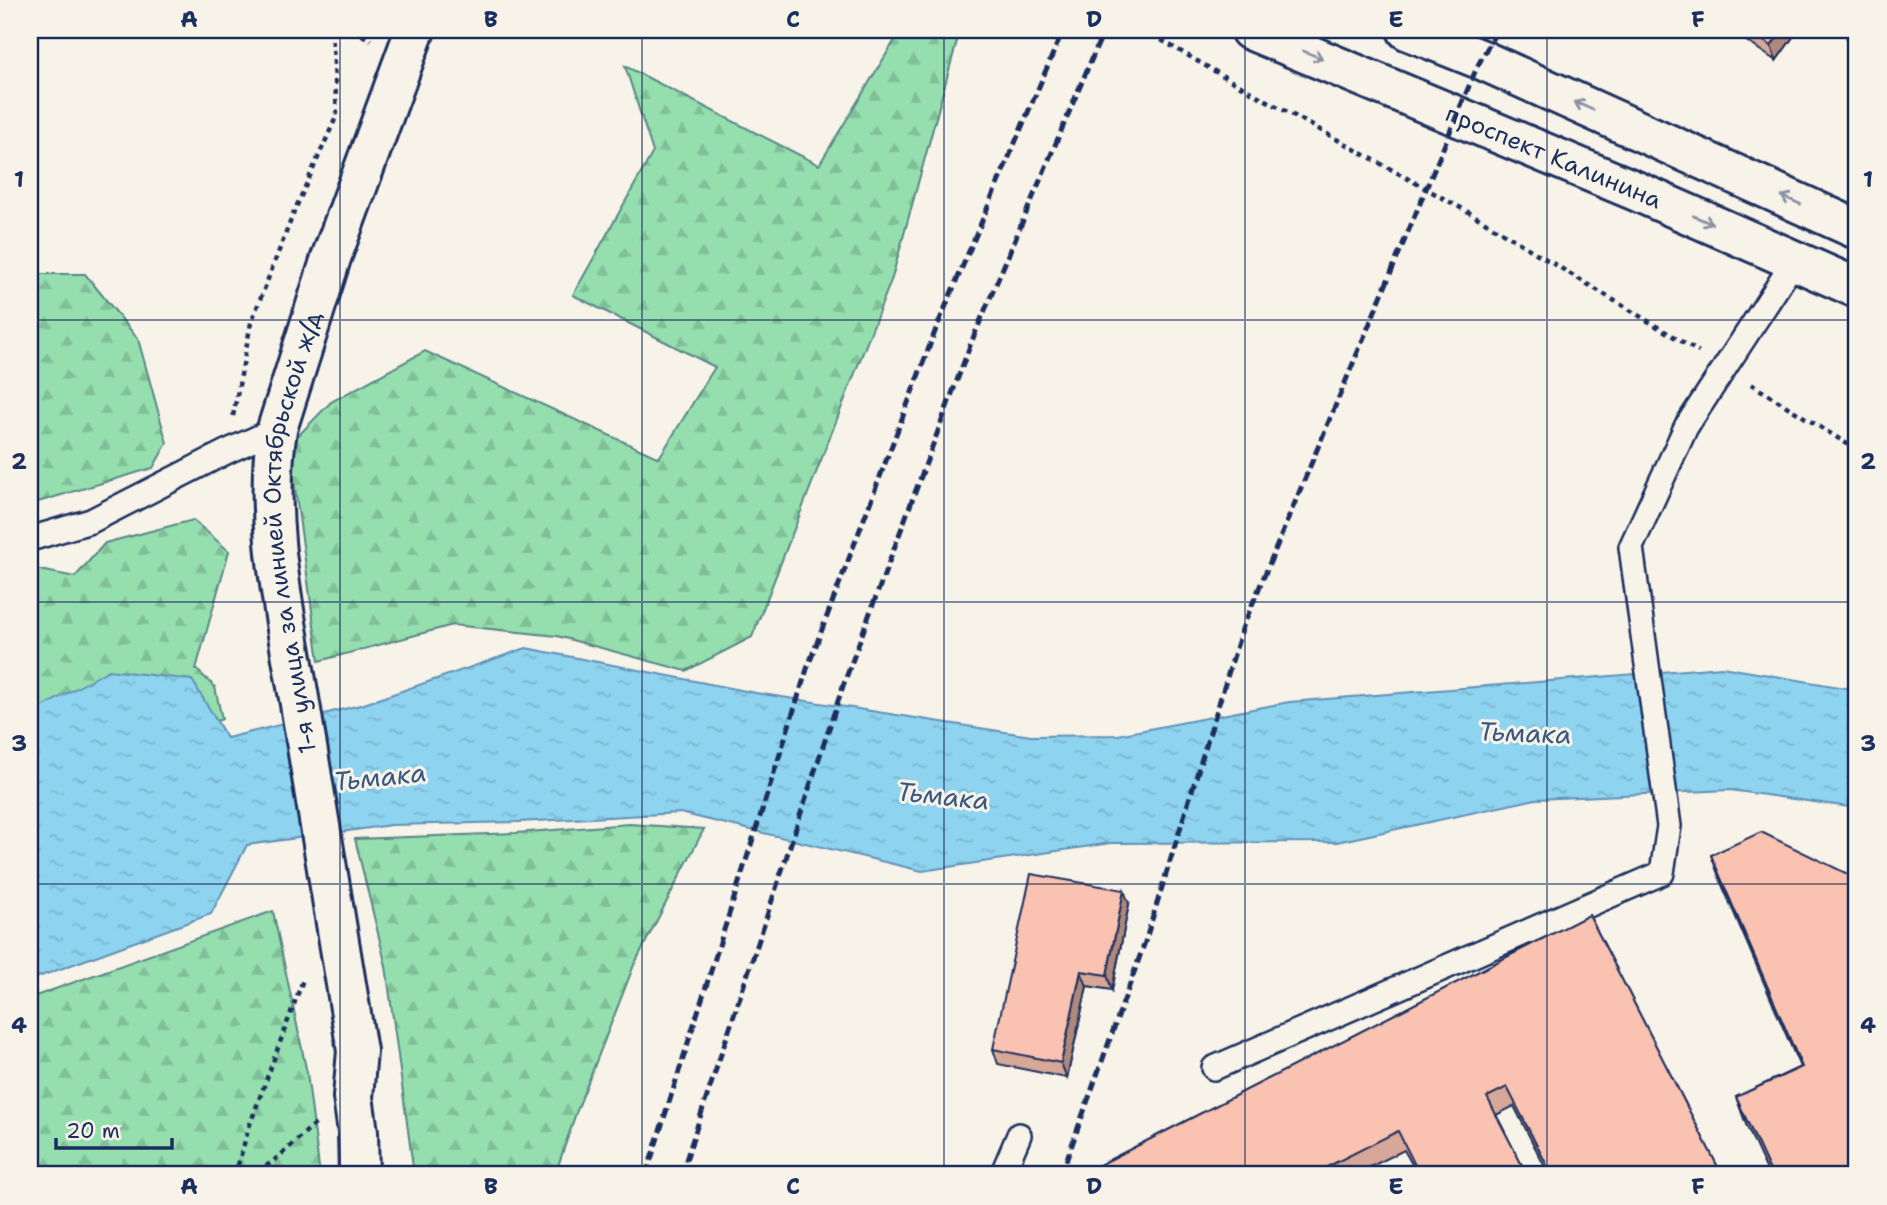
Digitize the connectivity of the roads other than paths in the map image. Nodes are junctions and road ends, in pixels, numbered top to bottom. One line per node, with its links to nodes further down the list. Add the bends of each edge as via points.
1 (415, 30): 7 (main road, 1-я улица за линией Октябрьской ж/д, via 331,258)
2 (1250, 30): 5 (main road, проспект Калинина, one-way to 5)
3 (1408, 30): 4 (main road, one-way to 3)
4 (1854, 228)
5 (1795, 260): 6 (main road, проспект Калинина); 9 (lane, via 1686,427 1631,547 1669,826 1662,873)
6 (1857, 288)
7 (277, 429): 8 (lane, via 91,521); 11 (main road, 1-я улица за линией Октябрьской ж/д, via 272,508 286,621 357,1051 353,1097)
8 (30, 539)
9 (1214, 1068)
10 (1019, 1135): 12 (lane)
11 (359, 1175)
12 (1002, 1175)

